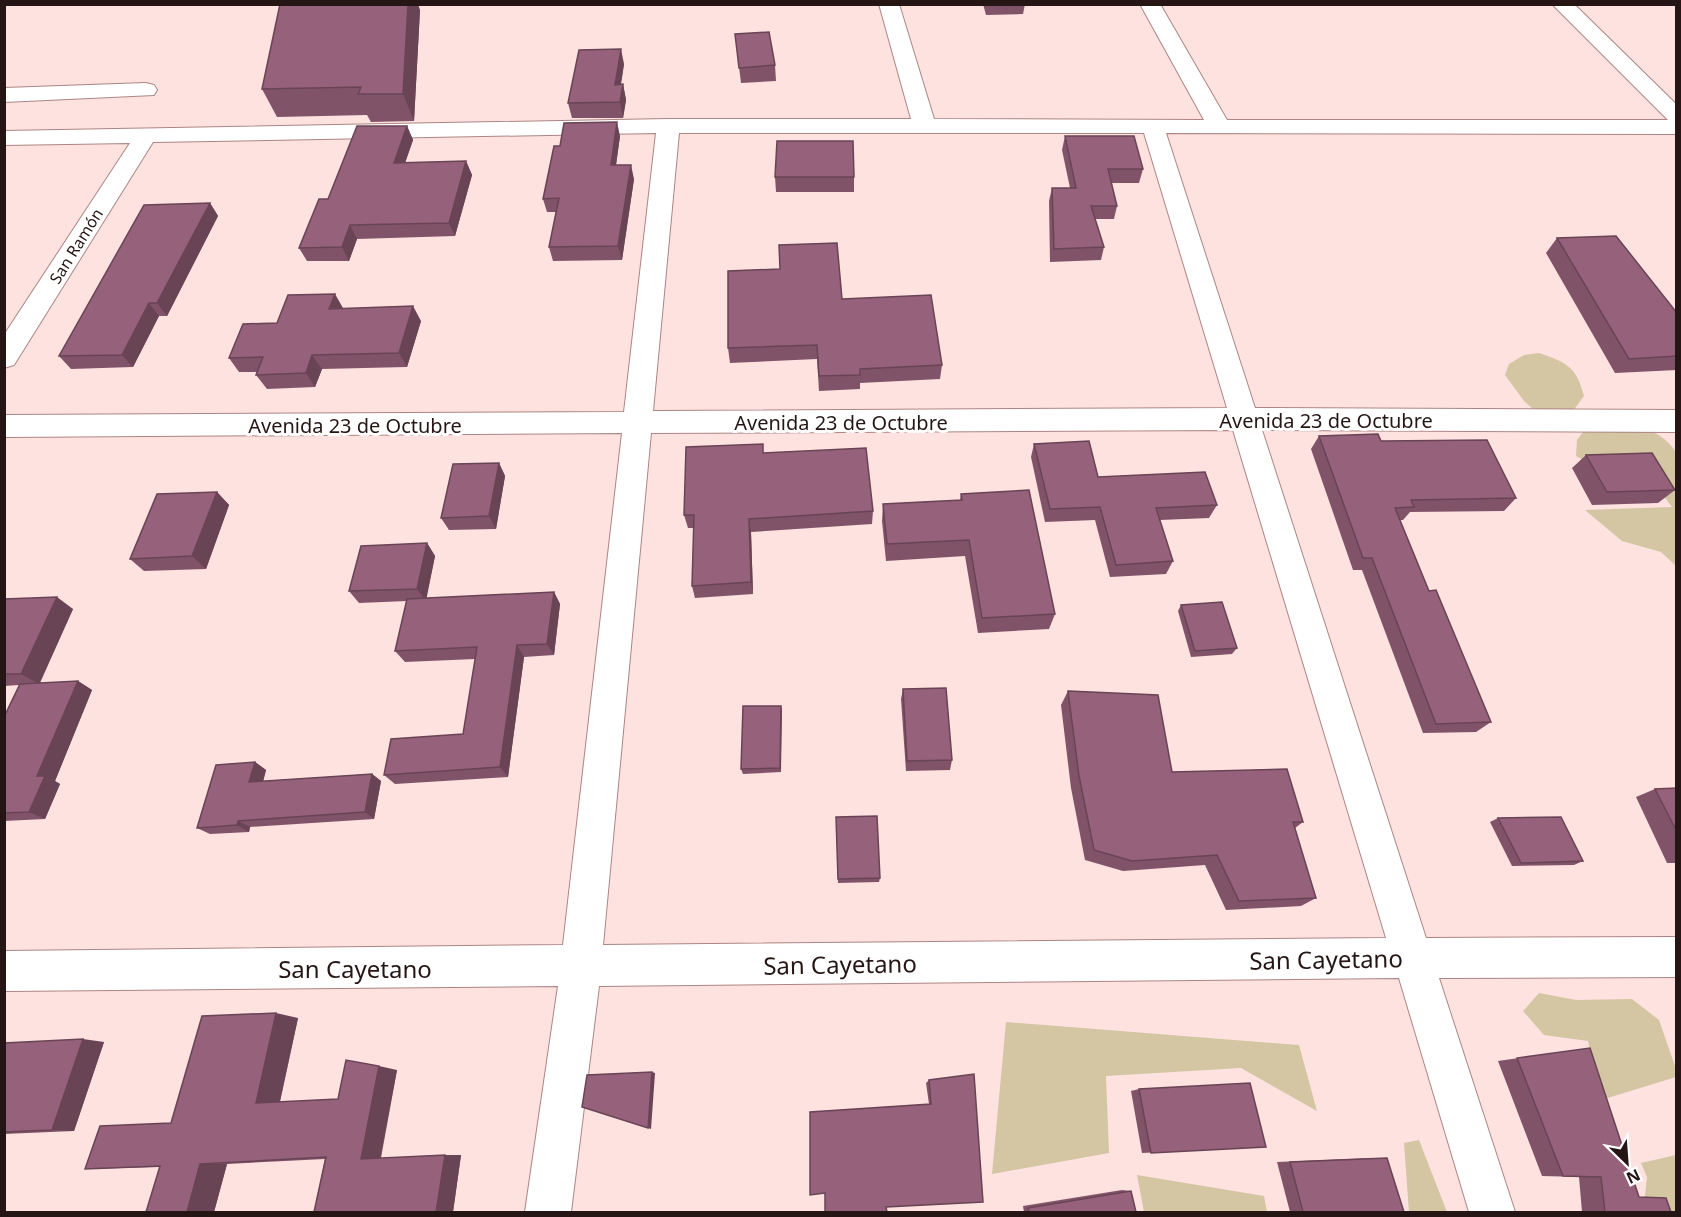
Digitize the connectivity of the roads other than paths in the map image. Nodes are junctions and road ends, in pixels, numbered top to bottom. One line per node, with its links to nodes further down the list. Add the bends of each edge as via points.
1 (889, 4): 7 (street)
2 (1150, 4): 11 (street)
3 (1562, 4): 6 (street)
4 (146, 90): 5 (street)
5 (4, 95)
6 (1677, 116)
7 (924, 125): 8 (street); 10 (street)
8 (668, 126): 12 (street); 17 (street)
9 (1677, 127): 11 (street)
10 (1153, 128): 11 (street); 15 (street)
11 (1220, 128)
12 (147, 134): 13 (street); 14 (street, San Ramón)
13 (4, 138)
14 (4, 358)
15 (1243, 419): 16 (street, Avenida 23 de Octubre); 17 (street, Avenida 23 de Octubre); 20 (street)
16 (1677, 421)
17 (639, 424): 18 (street, Avenida 23 de Octubre); 21 (street)
18 (4, 426)
19 (1677, 957): 20 (street, San Cayetano)
20 (1411, 958): 21 (street, San Cayetano); 24 (street)
21 (581, 966): 22 (street, San Cayetano); 23 (street)
22 (4, 971)
23 (548, 1212)
24 (1492, 1212)

